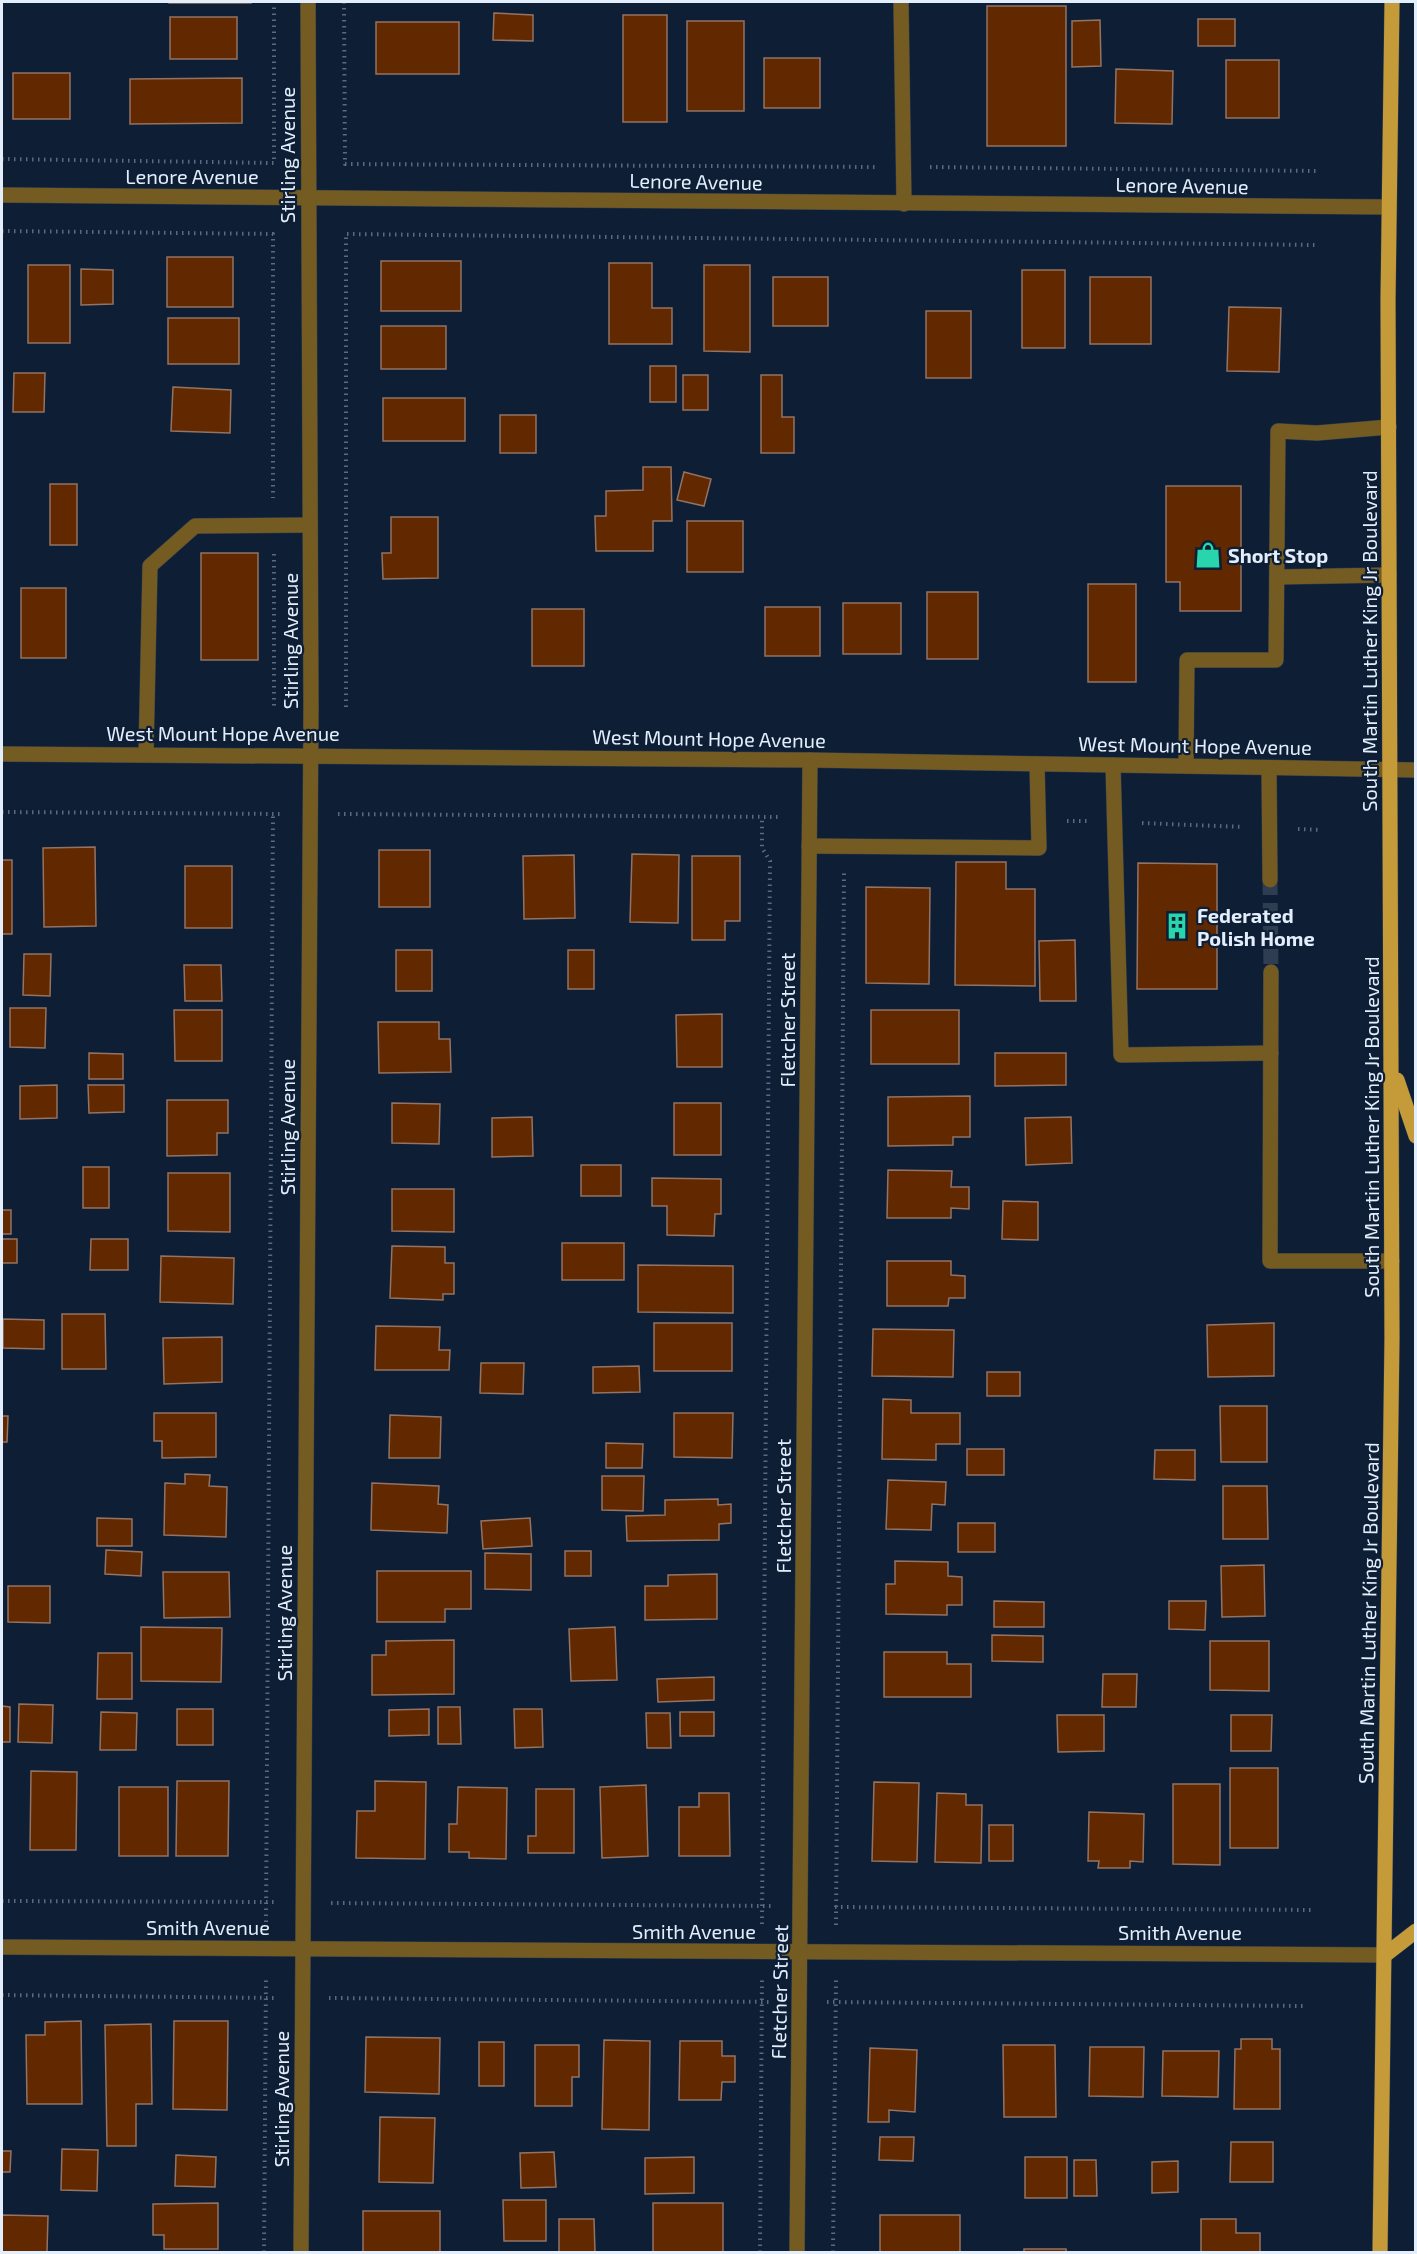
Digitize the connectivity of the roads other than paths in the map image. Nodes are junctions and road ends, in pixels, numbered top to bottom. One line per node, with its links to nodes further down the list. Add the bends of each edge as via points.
1 (308, 2): 5 (street, Stirling Avenue)
2 (901, 2): 6 (street)
3 (1392, 2): 7 (main road, South Martin Luther King Jr Boulevard)
4 (2, 195): 5 (street, Lenore Avenue)
5 (308, 198): 6 (street, Lenore Avenue); 9 (street, Stirling Avenue)
6 (904, 204): 7 (street, Lenore Avenue)
7 (1389, 207): 8 (main road, South Martin Luther King Jr Boulevard)
8 (1389, 427): 10 (main road, South Martin Luther King Jr Boulevard); 11 (street, via 1317,433 1278,431)
9 (310, 525): 13 (street, via 195,526 150,566); 14 (street, Stirling Avenue)
10 (1389, 575): 11 (street); 20 (main road, South Martin Luther King Jr Boulevard)
11 (1277, 577): 18 (street, via 1275,660 1187,660)
12 (2, 754): 13 (street, West Mount Hope Avenue)
13 (146, 754): 14 (street, West Mount Hope Avenue)
14 (311, 754): 15 (street, West Mount Hope Avenue); 31 (street, Stirling Avenue)
15 (810, 760): 16 (street, West Mount Hope Avenue); 22 (street, Fletcher Street)
16 (1037, 764): 17 (street, West Mount Hope Avenue); 22 (street, via 1039,848)
17 (1113, 765): 18 (street, West Mount Hope Avenue); 25 (street, via 1121,1055)
18 (1186, 766): 19 (street, West Mount Hope Avenue)
19 (1269, 768): 20 (street, West Mount Hope Avenue); 23 (street)
20 (1389, 770): 21 (street, West Mount Hope Avenue); 26 (main road, South Martin Luther King Jr Boulevard)
21 (1416, 770)
22 (809, 846): 32 (street, Fletcher Street)
23 (1270, 880)
24 (1271, 972): 25 (street)
25 (1271, 1053): 28 (street, via 1270,1261)
26 (1393, 1065): 27 (main road); 28 (main road, South Martin Luther King Jr Boulevard)
27 (1416, 1136)
28 (1392, 1261): 33 (main road, South Martin Luther King Jr Boulevard)
29 (1416, 1931): 33 (main road)
30 (2, 1947): 31 (street, Smith Avenue)
31 (303, 1949): 32 (street, Smith Avenue); 34 (street, Stirling Avenue)
32 (801, 1953): 33 (street, Smith Avenue); 35 (street, Fletcher Street)
33 (1386, 1954): 36 (main road, South Martin Luther King Jr Boulevard)
34 (301, 2253)
35 (797, 2253)
36 (1380, 2253)

